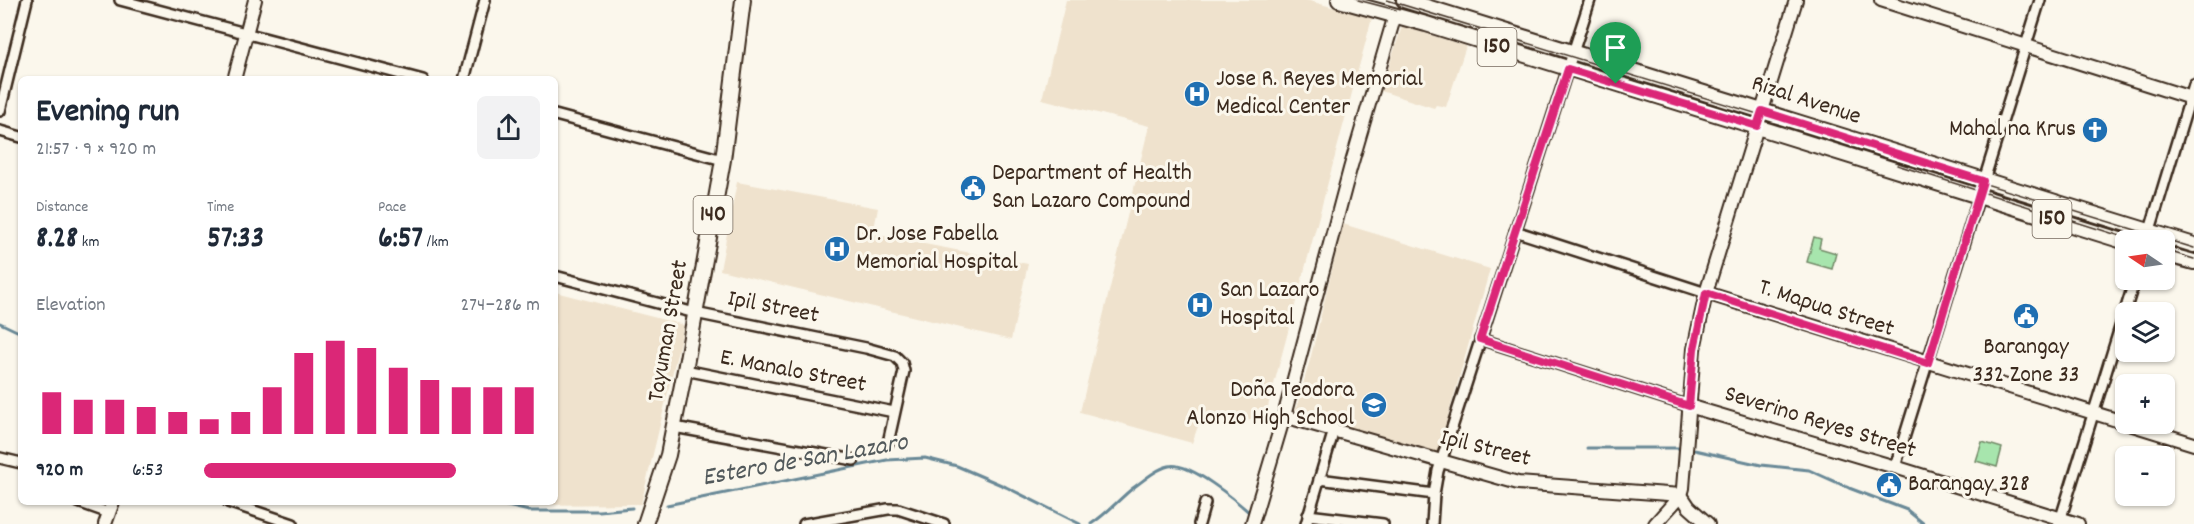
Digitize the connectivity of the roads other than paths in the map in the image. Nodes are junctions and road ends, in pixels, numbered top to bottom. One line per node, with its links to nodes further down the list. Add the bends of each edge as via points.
1 (27, 0): 24 (street)
2 (120, 0): 15 (street)
3 (255, 0): 15 (street)
4 (485, 0): 21 (street)
5 (741, 0): 30 (main road, Tayuman Street / 140)
6 (1339, 0): 13 (main road, Rizal Avenue / 150)
7 (1402, 0): 12 (main road, Rizal Avenue / 150); 13 (street)
8 (1590, 0): 17 (street)
9 (1796, 0): 25 (street)
10 (1881, 0): 16 (street)
11 (2040, 0): 16 (street)
12 (1431, 8): 14 (main road); 17 (main road, Rizal Avenue / 150)
13 (1395, 15): 14 (main road, Rizal Avenue / 150); 51 (street)
14 (1426, 24): 18 (main road, Rizal Avenue / 150)
15 (246, 34): 19 (street); 20 (street)
16 (2026, 46): 23 (street); 31 (street)
17 (1574, 52): 18 (street); 25 (main road, Rizal Avenue / 150)
18 (1568, 69): 27 (main road, Rizal Avenue / 150); 35 (street)
19 (235, 76)
20 (408, 76)
21 (465, 76)
22 (2194, 84): 23 (street)
23 (2192, 98): 34 (street)
24 (0, 111)
25 (1762, 111): 27 (street); 31 (main road, Rizal Avenue / 150)
26 (558, 116): 30 (street)
27 (1757, 126): 32 (main road, Rizal Avenue / 150); 43 (street)
28 (0, 131): 29 (street)
29 (18, 136)
30 (723, 160): 44 (main road, Tayuman Street / 140)
31 (1983, 181): 32 (street); 33 (main road, Rizal Avenue / 150)
32 (1978, 197): 36 (main road, Rizal Avenue / 150); 46 (street)
33 (2130, 230)
34 (2150, 230)
35 (1515, 231): 43 (street, T. Mapua Street); 45 (street)
36 (2115, 239)
37 (2175, 241): 38 (main road, Rizal Avenue / 150)
38 (2194, 245)
39 (2175, 257): 40 (main road)
40 (2194, 262)
41 (558, 277): 44 (street, Ipil Street)
42 (2132, 290): 50 (street)
43 (1706, 293): 46 (street, T. Mapua Street); 48 (street, via 1694,349)
44 (695, 313): 47 (main road, Tayuman Street / 140); 49 (street, Ipil Street, via 895,356 904,371)
45 (1480, 339): 48 (street, Severino Reyes Street); 58 (street)
46 (1928, 363): 50 (street, T. Mapua Street); 60 (street)
47 (685, 370): 49 (street, E. Manalo Street); 52 (main road, Tayuman Street / 140)
48 (1689, 406): 60 (street, Severino Reyes Street); 63 (street)
49 (894, 412): 54 (street, Ipil Street)
50 (2093, 413): 55 (street, T. Mapua Street); 70 (street)
51 (1284, 416): 53 (street, Ipil Street); 68 (street)
52 (674, 426): 57 (street); 72 (main road, Tayuman Street / 140, via 663,474)
53 (1334, 430): 58 (street, Ipil Street); 61 (street)
54 (888, 442)
55 (2194, 444)
56 (0, 458): 59 (street)
57 (854, 460)
58 (1442, 461): 62 (street); 63 (street, Ipil Street, via 1518,483)
59 (18, 462)
60 (1895, 467): 70 (street, Severino Reyes Street)
61 (1319, 479): 62 (street); 69 (street)
62 (1434, 494): 77 (street)
63 (1681, 495): 78 (street); 79 (street)
64 (1204, 503): 75 (street)
65 (86, 505): 67 (street)
66 (237, 505): 71 (street)
67 (109, 513)
68 (1253, 518)
69 (1307, 520): 76 (street)
70 (2060, 521): 80 (street, Severino Reyes Street)
71 (293, 524)
72 (645, 524)
73 (804, 524): 74 (street, via 888,509)
74 (944, 524)
75 (1199, 524)
76 (1383, 524)
77 (1432, 524)
78 (1655, 524)
79 (1708, 524)
80 (2078, 524)

